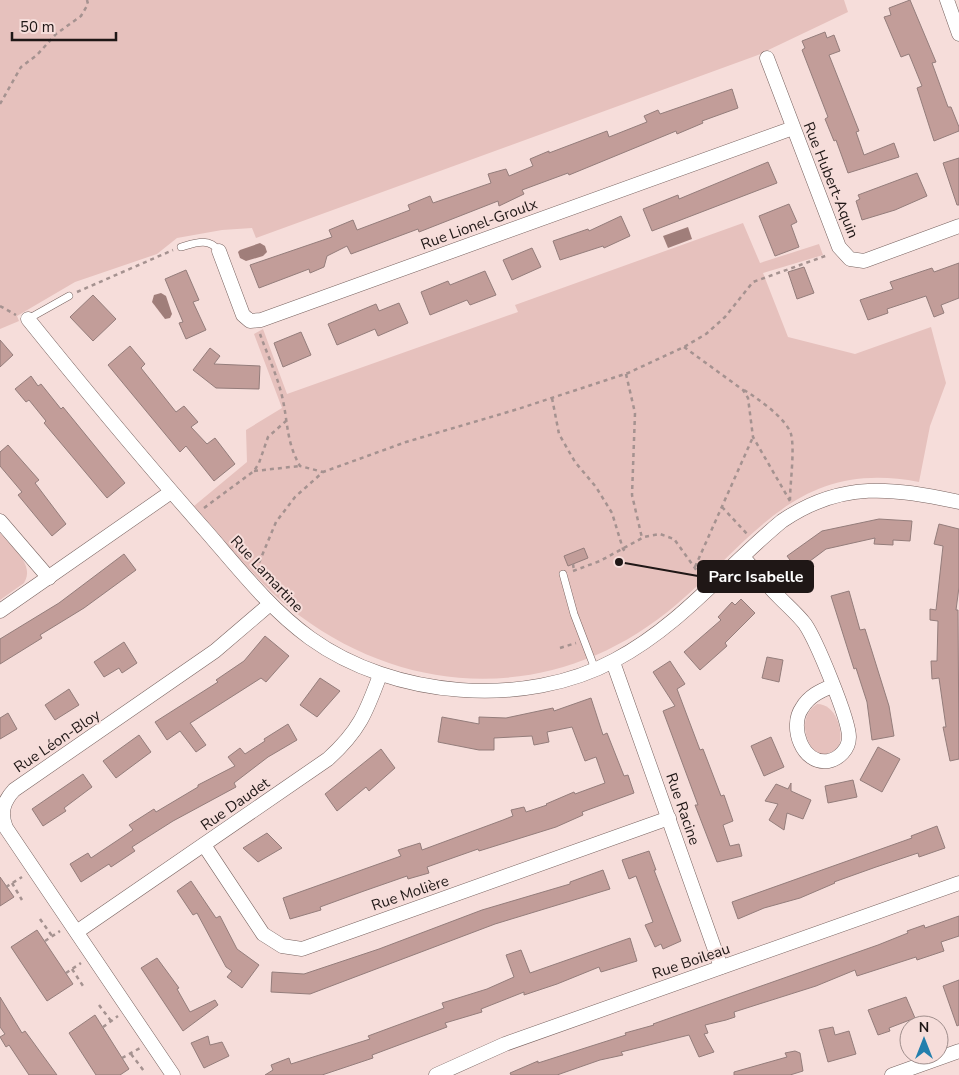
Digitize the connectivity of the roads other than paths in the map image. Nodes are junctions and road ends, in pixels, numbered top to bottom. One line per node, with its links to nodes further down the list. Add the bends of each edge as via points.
1 (947, 0): 2 (street)
2 (959, 34)
3 (766, 58): 4 (street, Rue Hubert-Aquin)
4 (793, 128): 5 (street, Rue Hubert-Aquin, via 839,247 850,259 864,261); 7 (street, Rue Lionel-Groulx, via 263,320 250,321 243,315)
5 (959, 226)
6 (181, 247): 7 (lane, via 204,242 211,243)
7 (219, 251)
8 (69, 296): 9 (lane)
9 (28, 319): 10 (street, Rue Lamartine)
10 (170, 492): 15 (street); 16 (street, Rue Lamartine)
11 (959, 502): 13 (street, Rue Lamartine, via 895,490 854,491 826,498 796,512)
12 (0, 521): 15 (street)
13 (743, 557): 18 (street, Rue Lamartine, via 667,626); 21 (street, via 804,623 817,646)
14 (563, 574): 19 (lane)
15 (49, 578): 17 (street)
16 (270, 604): 20 (street, Rue Lamartine, via 313,640); 25 (street, Rue Léon-Bloy, via 215,651 14,790 6,799 2,820)
17 (0, 611)
18 (613, 662): 19 (street, Rue Lamartine); 22 (street, Rue Racine)
19 (596, 668): 20 (street, Rue Lamartine, via 547,684 487,691 439,688)
20 (380, 675): 23 (street, Rue Daudet, via 359,726 342,746)
21 (832, 686): 21 (street, via 809,699 801,708 798,720 797,731 802,746 810,757 820,762 838,757 848,743 845,722)
22 (669, 818): 23 (street, Rue Molière, via 302,949 282,946 263,934); 26 (street, Rue Racine)
23 (204, 845): 25 (street, Rue Daudet)
24 (959, 883): 26 (street, Rue Boileau)
25 (78, 931): 28 (street, Rue Léon-Bloy)
26 (721, 967): 29 (street, Rue Boileau, via 505,1044)
27 (959, 1051): 30 (street)
28 (173, 1075)
29 (436, 1075)
30 (892, 1075)

